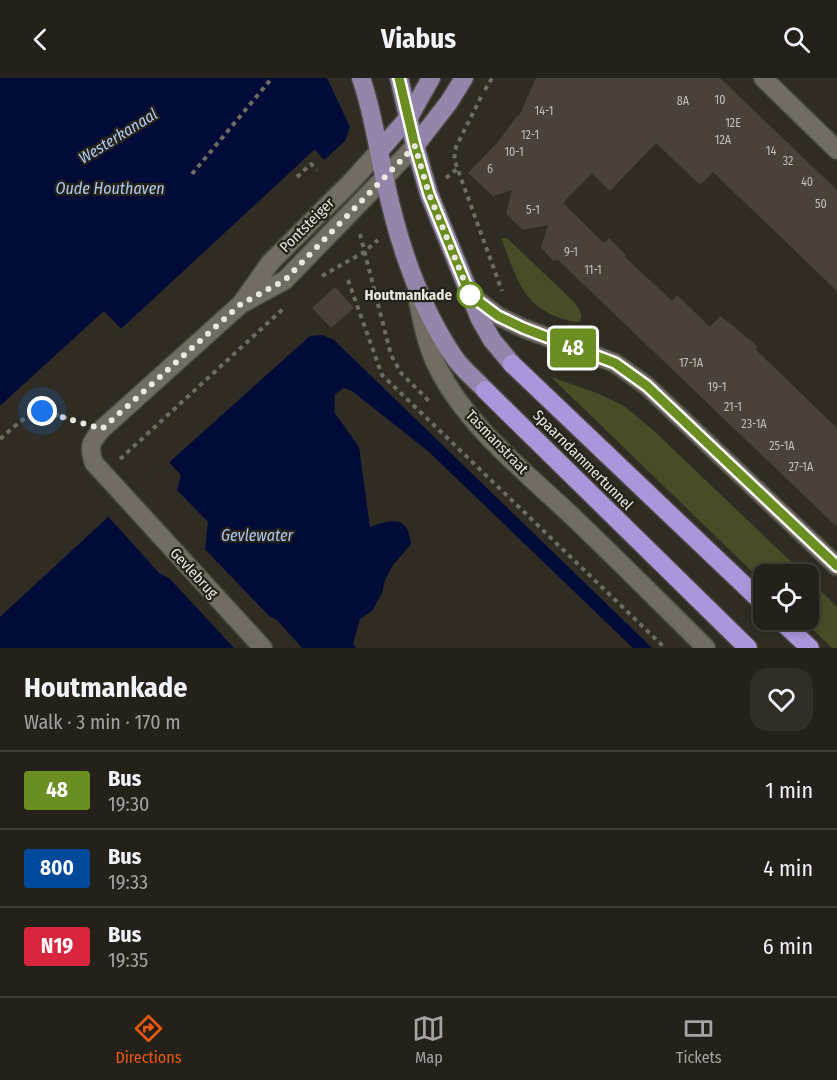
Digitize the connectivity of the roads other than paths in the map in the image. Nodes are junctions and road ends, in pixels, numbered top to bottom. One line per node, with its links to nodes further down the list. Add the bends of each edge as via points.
1 (361, 78): 9 (main road, Tasmanstraat)
2 (431, 78): 5 (main road)
3 (464, 78): 6 (main road)
4 (763, 78): 10 (street)
5 (402, 86): 6 (main road); 7 (main road)
6 (449, 102): 8 (main road)
7 (409, 117): 8 (main road); 9 (main road)
8 (415, 146): 11 (street, Pontsteiger); 13 (main road, via 429,194)
9 (380, 150): 11 (main road, Tasmanstraat); 14 (street, Pontsteiger, via 270,263)
10 (837, 150)
11 (384, 178): 12 (main road, Tasmanstraat); 14 (street, Pontsteiger, via 285,280)
12 (414, 283): 16 (main road, Spaarndammertunnel, via 455,359); 22 (street, Tasmanstraat, via 437,366 457,399 489,437)
13 (470, 295): 15 (main road, Spaarndammertunnel, via 492,340); 18 (street, via 498,316 615,363 647,386)
14 (241, 304): 17 (street, Pontsteiger, via 93,440 90,451)
15 (512, 364): 19 (highway, Spaarndammertunnel)
16 (485, 390): 23 (highway, Spaarndammertunnel)
17 (104, 474): 21 (street, Gevlebrug)
18 (837, 566)
19 (753, 594)
20 (791, 630): 24 (highway)
21 (263, 648)
22 (706, 648)
23 (748, 648)
24 (810, 648)

